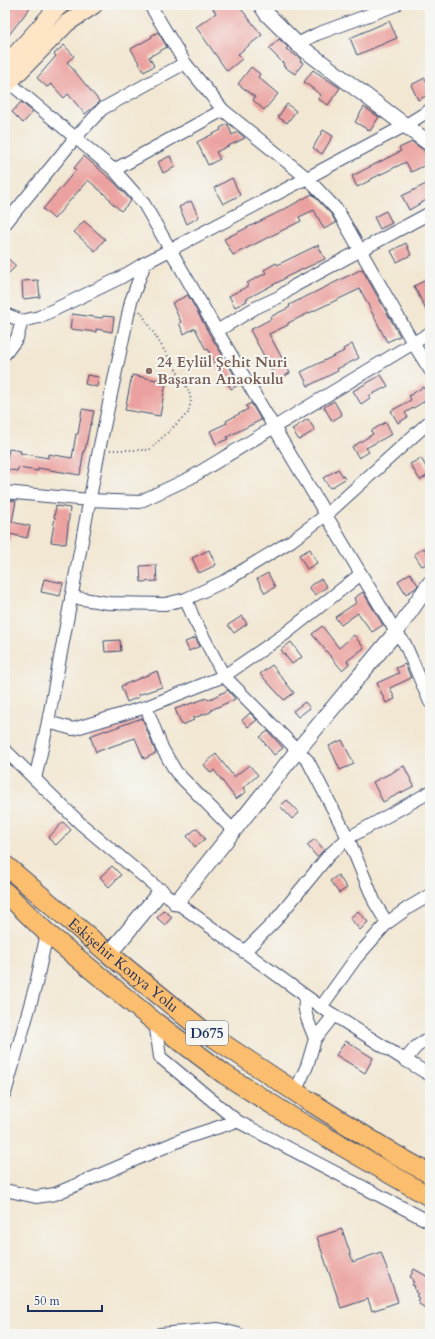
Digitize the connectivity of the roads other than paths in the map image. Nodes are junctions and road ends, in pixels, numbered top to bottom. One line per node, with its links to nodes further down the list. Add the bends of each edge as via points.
1 (94, 5): 9 (main road, via 67,23)
2 (150, 5): 7 (street)
3 (261, 5): 6 (street)
4 (396, 5): 6 (street)
5 (59, 6): 8 (main road)
6 (297, 44): 12 (street)
7 (185, 64): 10 (street); 13 (street, via 102,109)
8 (5, 66)
9 (6, 83): 13 (street)
10 (223, 110): 15 (street); 16 (street)
11 (430, 110): 12 (street)
12 (406, 125): 14 (street); 16 (street)
13 (75, 138): 15 (street); 18 (street)
14 (430, 144)
15 (114, 170): 19 (street, via 144,204)
16 (308, 178): 19 (street); 20 (street, via 338,211)
17 (430, 213): 20 (street)
18 (5, 224)
19 (170, 250): 21 (street); 24 (street)
20 (362, 250): 24 (street); 26 (street)
21 (145, 263): 23 (street, via 120,278 39,317); 32 (street, via 131,301)
22 (5, 314): 23 (street)
23 (22, 321): 27 (street, via 17,338)
24 (217, 330): 30 (street)
25 (430, 333): 26 (street)
26 (414, 343): 28 (street); 30 (street)
27 (5, 354)
28 (430, 370)
29 (430, 421): 33 (street)
30 (274, 426): 32 (street, via 190,478 139,502); 33 (street)
31 (5, 492): 32 (street)
32 (89, 500): 36 (street)
33 (326, 515): 34 (street); 37 (street, via 291,541 227,580)
34 (361, 574): 38 (street); 39 (street, via 285,634)
35 (430, 583): 38 (street)
36 (71, 597): 37 (street, via 116,604 165,604); 42 (street)
37 (186, 599): 39 (street)
38 (396, 632): 40 (street, via 405,644); 44 (street)
39 (224, 676): 41 (street); 44 (street)
40 (430, 702)
41 (146, 707): 42 (street, via 73,729); 47 (street, via 162,748 176,772)
42 (48, 722): 45 (street)
43 (5, 750): 45 (street)
44 (297, 750): 47 (street); 48 (street, via 308,761)
45 (35, 779): 50 (street, via 80,824)
46 (430, 792): 48 (street)
47 (234, 831): 53 (street)
48 (348, 838): 54 (street, via 375,903); 56 (street, via 329,855 275,921)
49 (5, 865): 57 (highway, Eskişehir Konya Yolu / D675)
50 (161, 891): 53 (street); 57 (street)
51 (5, 892): 55 (highway, D675)
52 (430, 895): 54 (street)
53 (176, 903): 56 (street)
54 (387, 923): 59 (street, via 356,958)
55 (47, 933): 61 (highway, D675); 67 (street, via 36,984)
56 (244, 952): 58 (street)
57 (110, 954): 66 (highway, Eskişehir Konya Yolu / D675, via 201,1029)
58 (306, 997): 59 (street); 63 (street, via 305,1010)
59 (320, 1007): 60 (street)
60 (334, 1015): 63 (street); 64 (street)
61 (155, 1022): 68 (street, via 160,1057); 71 (highway, D675, via 230,1078)
62 (430, 1037): 64 (street)
63 (316, 1040): 66 (street)
64 (404, 1060): 65 (street)
65 (430, 1075)
66 (295, 1092): 69 (highway, Eskişehir Konya Yolu / D675)
67 (5, 1093)
68 (237, 1121): 70 (street, via 188,1137 55,1194 36,1198); 72 (street)
69 (430, 1174)
70 (5, 1190)
71 (430, 1197)
72 (430, 1222)
73 (160, 1334): 74 (street, via 218,1329)
74 (238, 1334)

